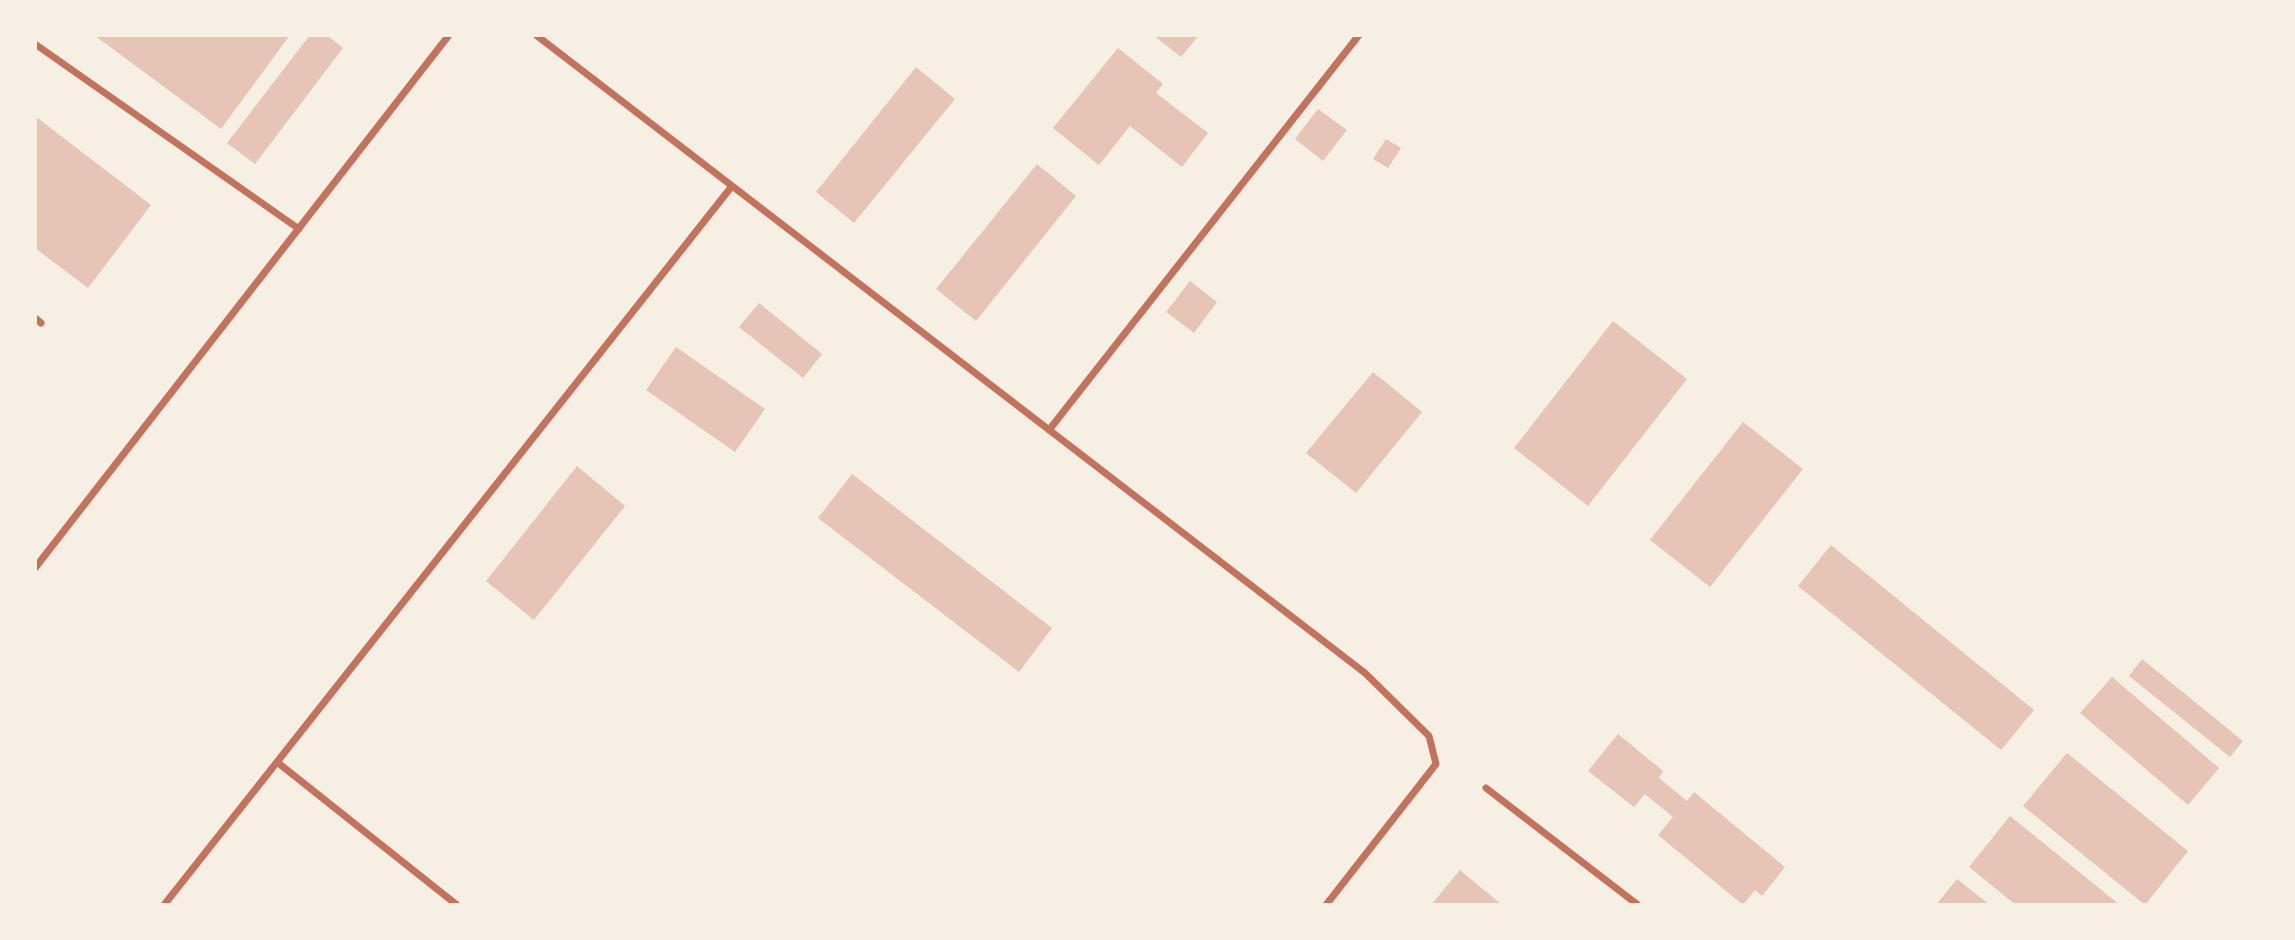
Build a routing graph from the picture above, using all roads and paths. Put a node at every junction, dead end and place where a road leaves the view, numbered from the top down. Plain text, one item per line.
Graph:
1 (449, 35) edge
2 (536, 35) edge
3 (1359, 35) edge
4 (35, 44) edge
5 (732, 186) junction
6 (299, 229) junction
7 (1049, 430) junction
8 (35, 568) edge
9 (277, 762) junction
10 (1486, 788) dead end
11 (164, 905) edge
12 (457, 905) edge
13 (1326, 905) edge
14 (1639, 905) edge

1 - 6 street
2 - 5 street
3 - 7 street
4 - 6 street
5 - 7 street
5 - 9 street
6 - 8 street
7 - 13 street
9 - 11 street
9 - 12 street
10 - 14 street

